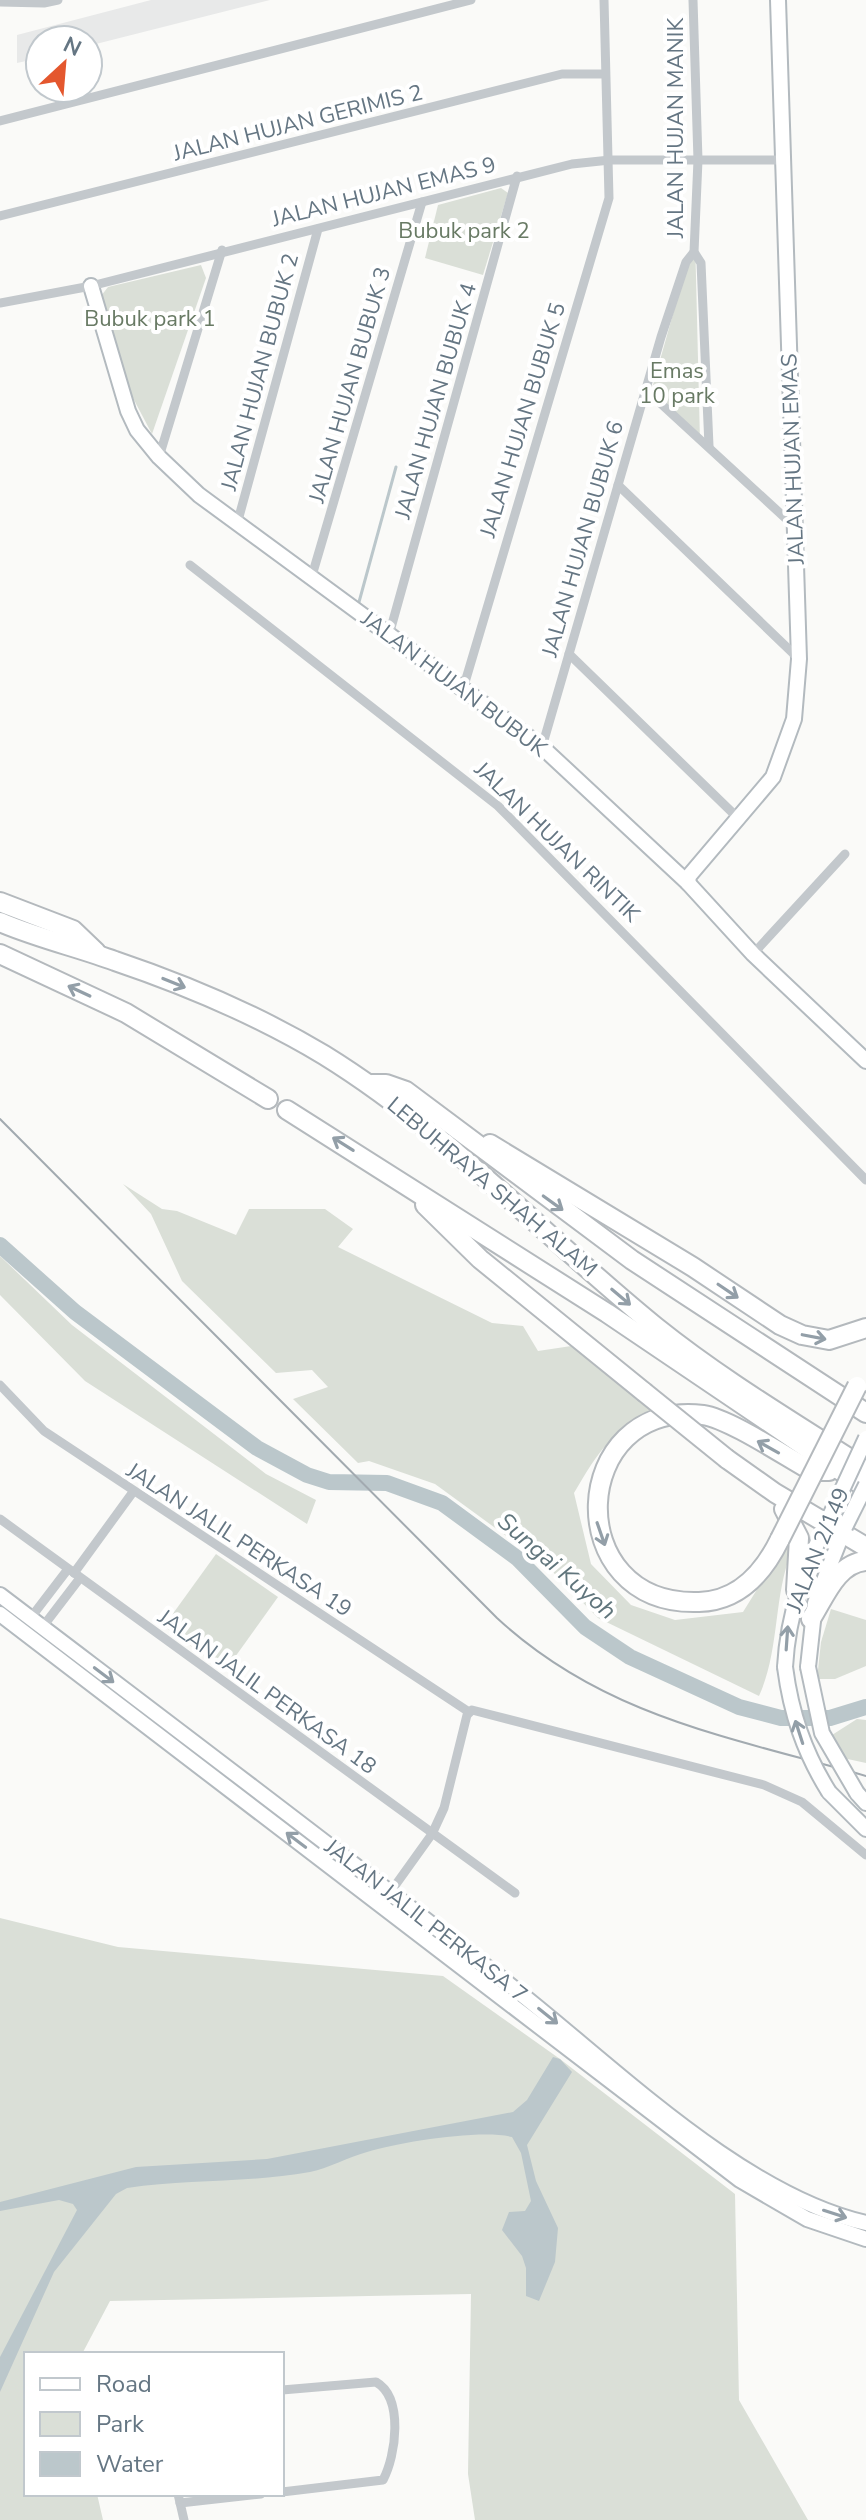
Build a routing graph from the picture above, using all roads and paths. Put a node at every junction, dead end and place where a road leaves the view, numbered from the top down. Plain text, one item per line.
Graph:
1 (58, 0) edge
2 (471, 0) edge
3 (604, 0) edge
4 (693, 0) edge
5 (778, 0) edge
6 (0, 2) edge
7 (605, 74) junction
8 (0, 121) edge
9 (610, 160) junction
10 (698, 160) junction
11 (783, 160) junction
12 (517, 176) junction
13 (422, 202) junction
14 (0, 216) edge
15 (318, 229) junction
16 (222, 250) junction
17 (694, 252) junction
18 (91, 286) junction
19 (0, 303) edge
20 (646, 390) junction
21 (709, 446) junction
22 (159, 457) junction
23 (618, 485) junction
24 (237, 524) junction
25 (795, 527) junction
26 (190, 565) dead end
27 (311, 579) junction
28 (389, 635) junction
29 (569, 654) junction
30 (799, 659) junction
31 (463, 689) junction
32 (542, 747) junction
33 (740, 820) junction
34 (845, 854) dead end
35 (688, 883) junction
36 (0, 902) edge
37 (0, 922) edge
38 (0, 954) edge
39 (753, 954) junction
40 (101, 956) junction
41 (866, 1061) edge
42 (369, 1084) junction
43 (268, 1099) dead end
44 (287, 1110) dead end
45 (468, 1140) junction
46 (398, 1179) junction
47 (866, 1180) edge
48 (866, 1328) edge
49 (866, 1374) edge
50 (0, 1385) edge
51 (835, 1393) junction
52 (866, 1395) edge
53 (866, 1413) edge
54 (866, 1438) edge
55 (866, 1469) edge
56 (840, 1471) junction
57 (866, 1486) edge
58 (133, 1492) junction
59 (775, 1493) junction
60 (0, 1519) edge
61 (835, 1526) junction
62 (866, 1547) edge
63 (866, 1561) edge
64 (74, 1573) junction
65 (796, 1590) junction
66 (0, 1595) edge
67 (0, 1614) edge
68 (811, 1619) junction
69 (32, 1629) junction
70 (468, 1713) junction
71 (861, 1798) edge
72 (866, 1829) edge
73 (432, 1834) junction
74 (866, 1855) edge
75 (515, 1893) dead end
76 (385, 1898) junction
77 (866, 2223) edge
78 (866, 2239) edge
79 (284, 2390) edge
80 (284, 2492) edge
81 (220, 2496) edge
82 (179, 2498) edge
83 (184, 2520) edge

1 - 6 street
2 - 8 street
3 - 7 street, JALAN HUJAN BUBUK 5
4 - 10 street, JALAN HUJAN MANIK
5 - 11 street, JALAN HUJAN EMAS
7 - 9 street, JALAN HUJAN BUBUK 5
7 - 14 street, JALAN HUJAN GERIMIS 2
9 - 10 street, JALAN HUJAN EMAS 9
9 - 12 street, JALAN HUJAN EMAS 9
9 - 31 street, JALAN HUJAN BUBUK 5
10 - 11 street, JALAN HUJAN EMAS 9
10 - 17 street, JALAN HUJAN MANIK
11 - 25 street, JALAN HUJAN EMAS
12 - 13 street, JALAN HUJAN EMAS 9
12 - 28 street, JALAN HUJAN BUBUK 4
13 - 15 street, JALAN HUJAN EMAS 9
13 - 27 street, JALAN HUJAN BUBUK 3
15 - 16 street, JALAN HUJAN EMAS 9
15 - 24 street, JALAN HUJAN BUBUK 2
16 - 18 street, JALAN HUJAN EMAS 9
16 - 22 street
17 - 20 street, JALAN HUJAN BUBUK 6
17 - 21 street, JALAN HUJAN MANIK
18 - 19 street, JALAN HUJAN EMAS 9
18 - 22 street, JALAN HUJAN BUBUK
20 - 21 street
20 - 23 street, JALAN HUJAN BUBUK 6
21 - 25 street
22 - 24 street, JALAN HUJAN BUBUK
23 - 29 street, JALAN HUJAN BUBUK 6
23 - 30 street
24 - 27 street, JALAN HUJAN BUBUK
25 - 30 street, JALAN HUJAN EMAS
26 - 47 street, JALAN HUJAN RINTIK
27 - 28 street, JALAN HUJAN BUBUK
28 - 31 street, JALAN HUJAN BUBUK
29 - 32 street, JALAN HUJAN BUBUK 6
29 - 33 street
30 - 33 street, JALAN HUJAN EMAS
31 - 32 street, JALAN HUJAN BUBUK
32 - 35 street, JALAN HUJAN BUBUK
33 - 35 street, JALAN HUJAN EMAS
34 - 39 street
35 - 39 street, JALAN HUJAN BUBUK
36 - 40 highway
37 - 40 highway, LEBUHRAYA SHAH ALAM
43 -> 38 highway
39 - 41 street, JALAN HUJAN BUBUK
40 -> 42 highway, LEBUHRAYA SHAH ALAM
42 - 45 highway
42 -> 55 highway, LEBUHRAYA SHAH ALAM
46 -> 44 highway, LEBUHRAYA SHAH ALAM
45 -> 48 highway
45 -> 51 highway
46 - 56 highway, LEBUHRAYA SHAH ALAM
46 - 59 highway, bridge
56 -> 49 highway, bridge
50 - 58 street, JALAN JALIL PERKASA 19
51 - 52 highway
51 - 53 highway
54 - 61 street, JALAN 2/149, bridge
56 - 57 highway, LEBUHRAYA SHAH ALAM
57 - 61 street, JALAN 2/149, bridge
58 - 64 street
58 - 70 street, JALAN JALIL PERKASA 19
59 - 61 highway
59 - 65 highway
60 - 64 street, JALAN JALIL PERKASA 18
61 - 62 highway
61 - 65 street, JALAN 2/149
61 - 68 street, JALAN 2/149
63 - 68 highway
64 - 69 street
64 - 73 street, JALAN JALIL PERKASA 18
72 -> 65 street, JALAN 2/149, bridge
66 - 69 street, JALAN JALIL PERKASA 7
67 - 69 street, JALAN JALIL PERKASA 7
68 - 71 street, JALAN 2/149, bridge
69 - 76 street, JALAN JALIL PERKASA 7
70 - 73 street
70 - 74 street, JALAN JALIL PERKASA 19
73 - 75 street, JALAN JALIL PERKASA 18
73 - 76 street
76 -> 77 street, JALAN JALIL PERKASA 7
76 - 78 street, JALAN JALIL PERKASA 7
79 - 80 street
81 - 82 street
82 - 83 street

